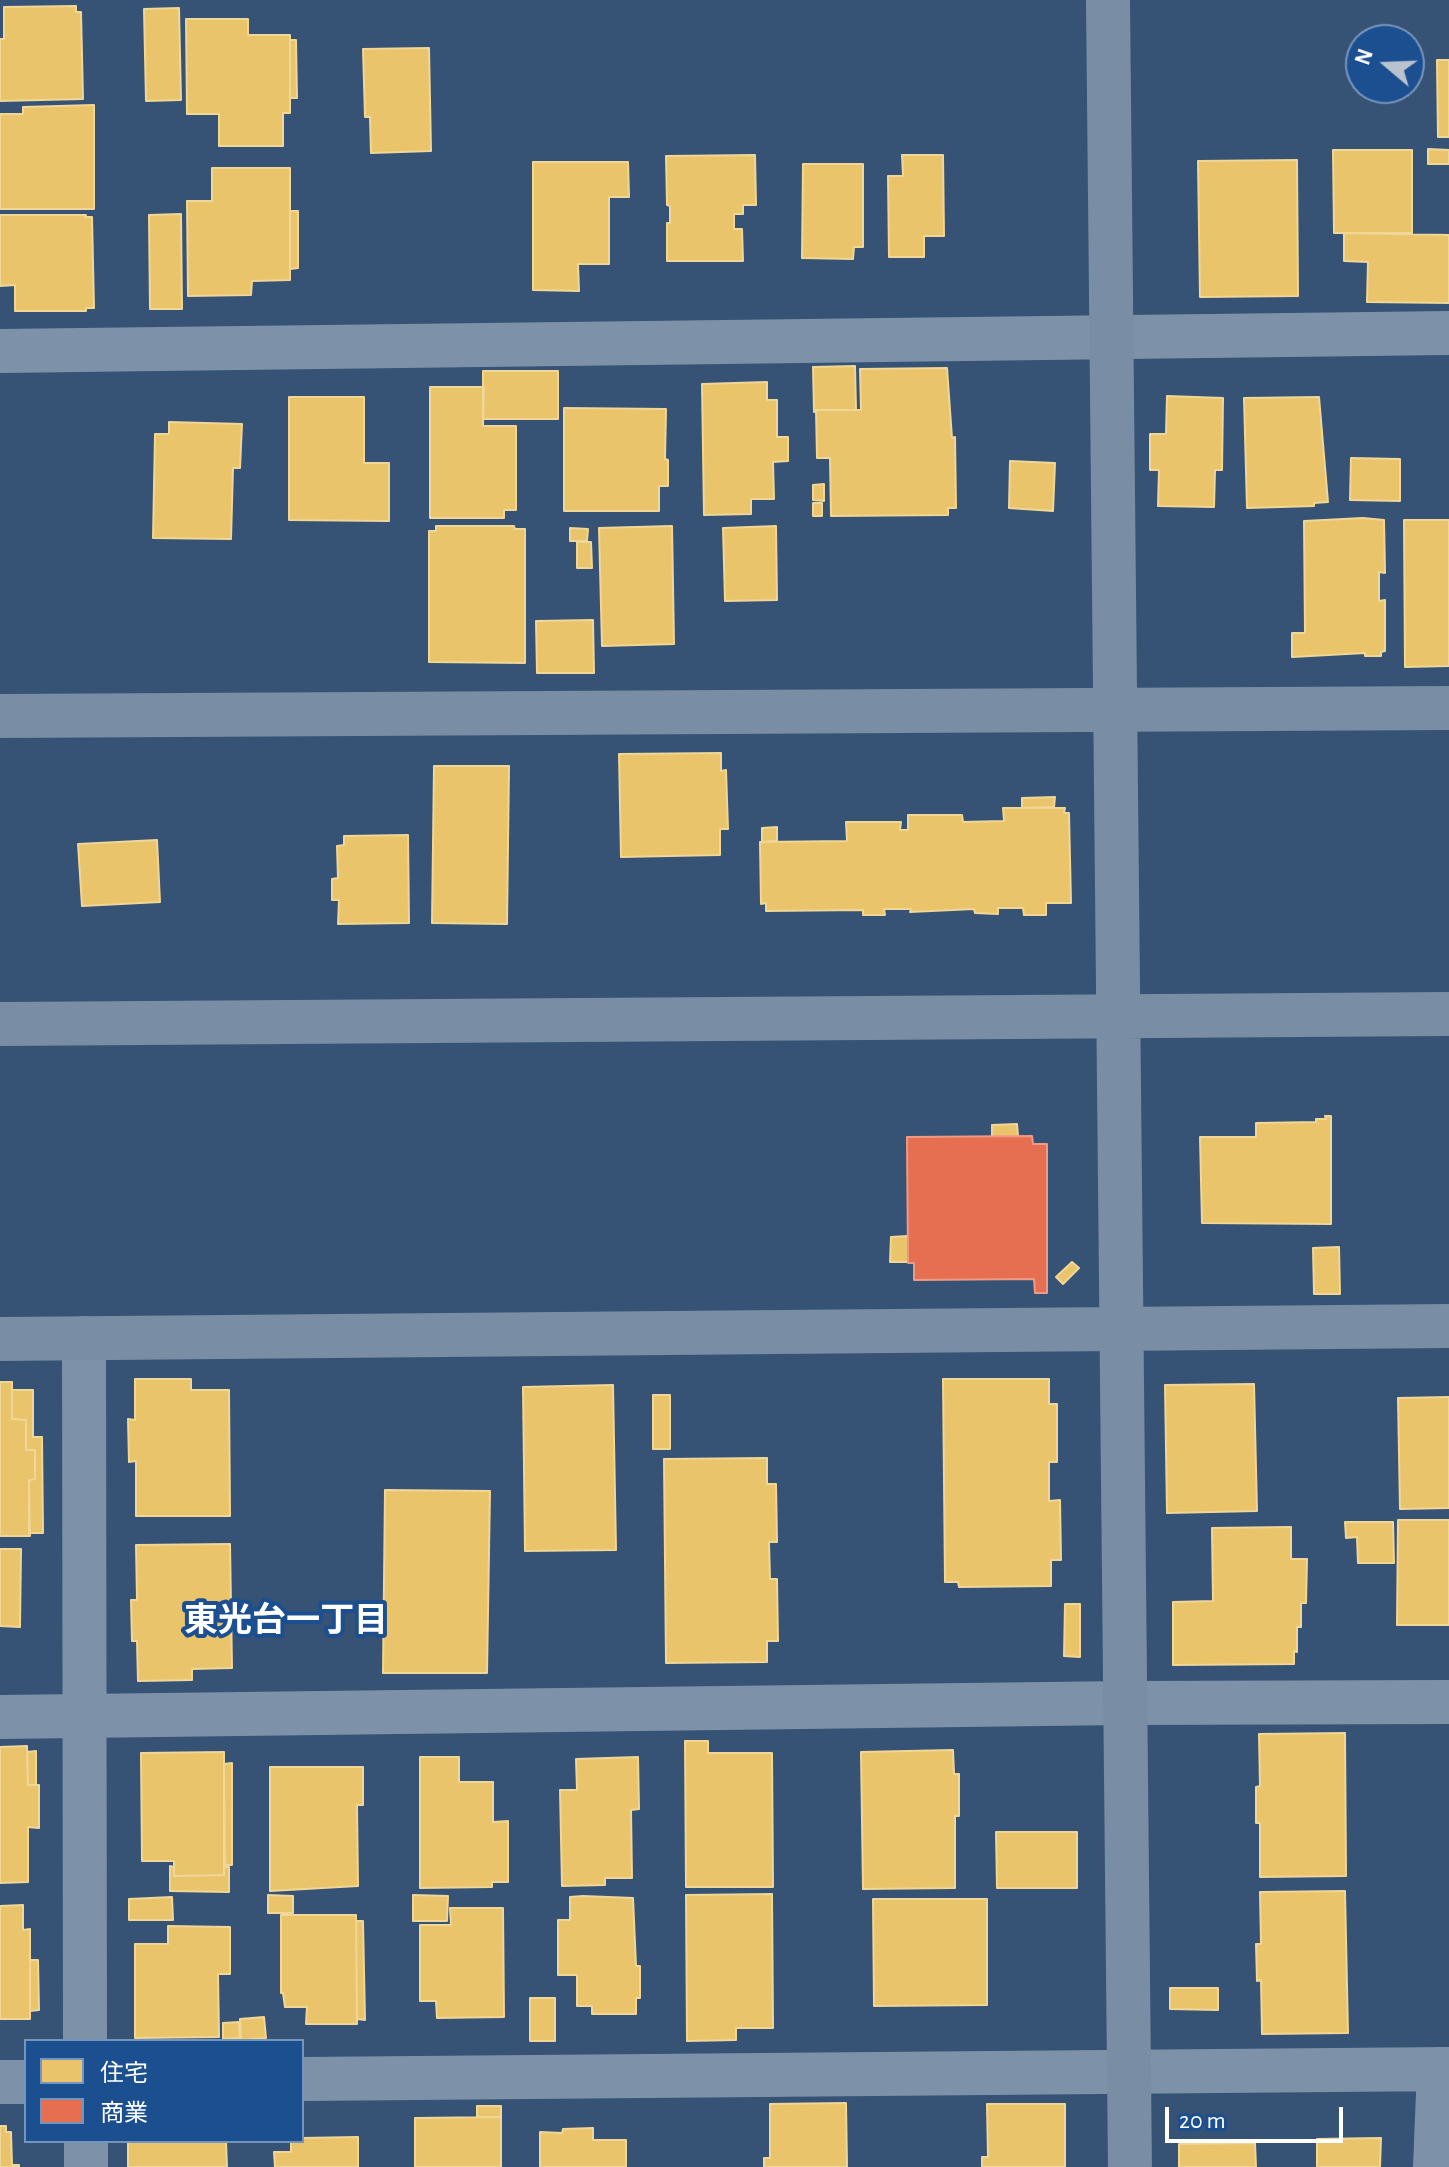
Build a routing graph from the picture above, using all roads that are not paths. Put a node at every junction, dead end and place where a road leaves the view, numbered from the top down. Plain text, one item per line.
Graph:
1 (1108, 0) edge
2 (1449, 333) edge
3 (1111, 336) junction
4 (0, 351) edge
5 (1449, 708) edge
6 (1114, 712) junction
7 (0, 716) edge
8 (1449, 1014) edge
9 (1117, 1017) junction
10 (0, 1024) edge
11 (1449, 1326) edge
12 (1121, 1329) junction
13 (84, 1338) junction
14 (0, 1339) edge
15 (1449, 1702) edge
16 (1125, 1703) junction
17 (0, 1717) edge
18 (84, 1717) junction
19 (85, 2039) edge
20 (1444, 2069) edge
21 (1129, 2071) junction
22 (304, 2079) edge
23 (0, 2082) edge
24 (24, 2082) edge
25 (86, 2143) edge
26 (86, 2167) edge
27 (1130, 2167) edge
28 (1435, 2167) edge

1 - 3 street
2 - 3 street
3 - 4 street
3 - 6 street
5 - 6 street
6 - 7 street
6 - 9 street
8 - 9 street
9 - 10 street
9 - 12 street
11 - 12 street
12 - 13 street
12 - 16 street
13 - 14 street
13 - 18 street
15 - 16 street
16 - 18 street
16 - 21 street
17 - 18 street
18 - 19 street
20 - 21 street
20 - 28 street
21 - 22 street
21 - 27 street
23 - 24 street
25 - 26 street

